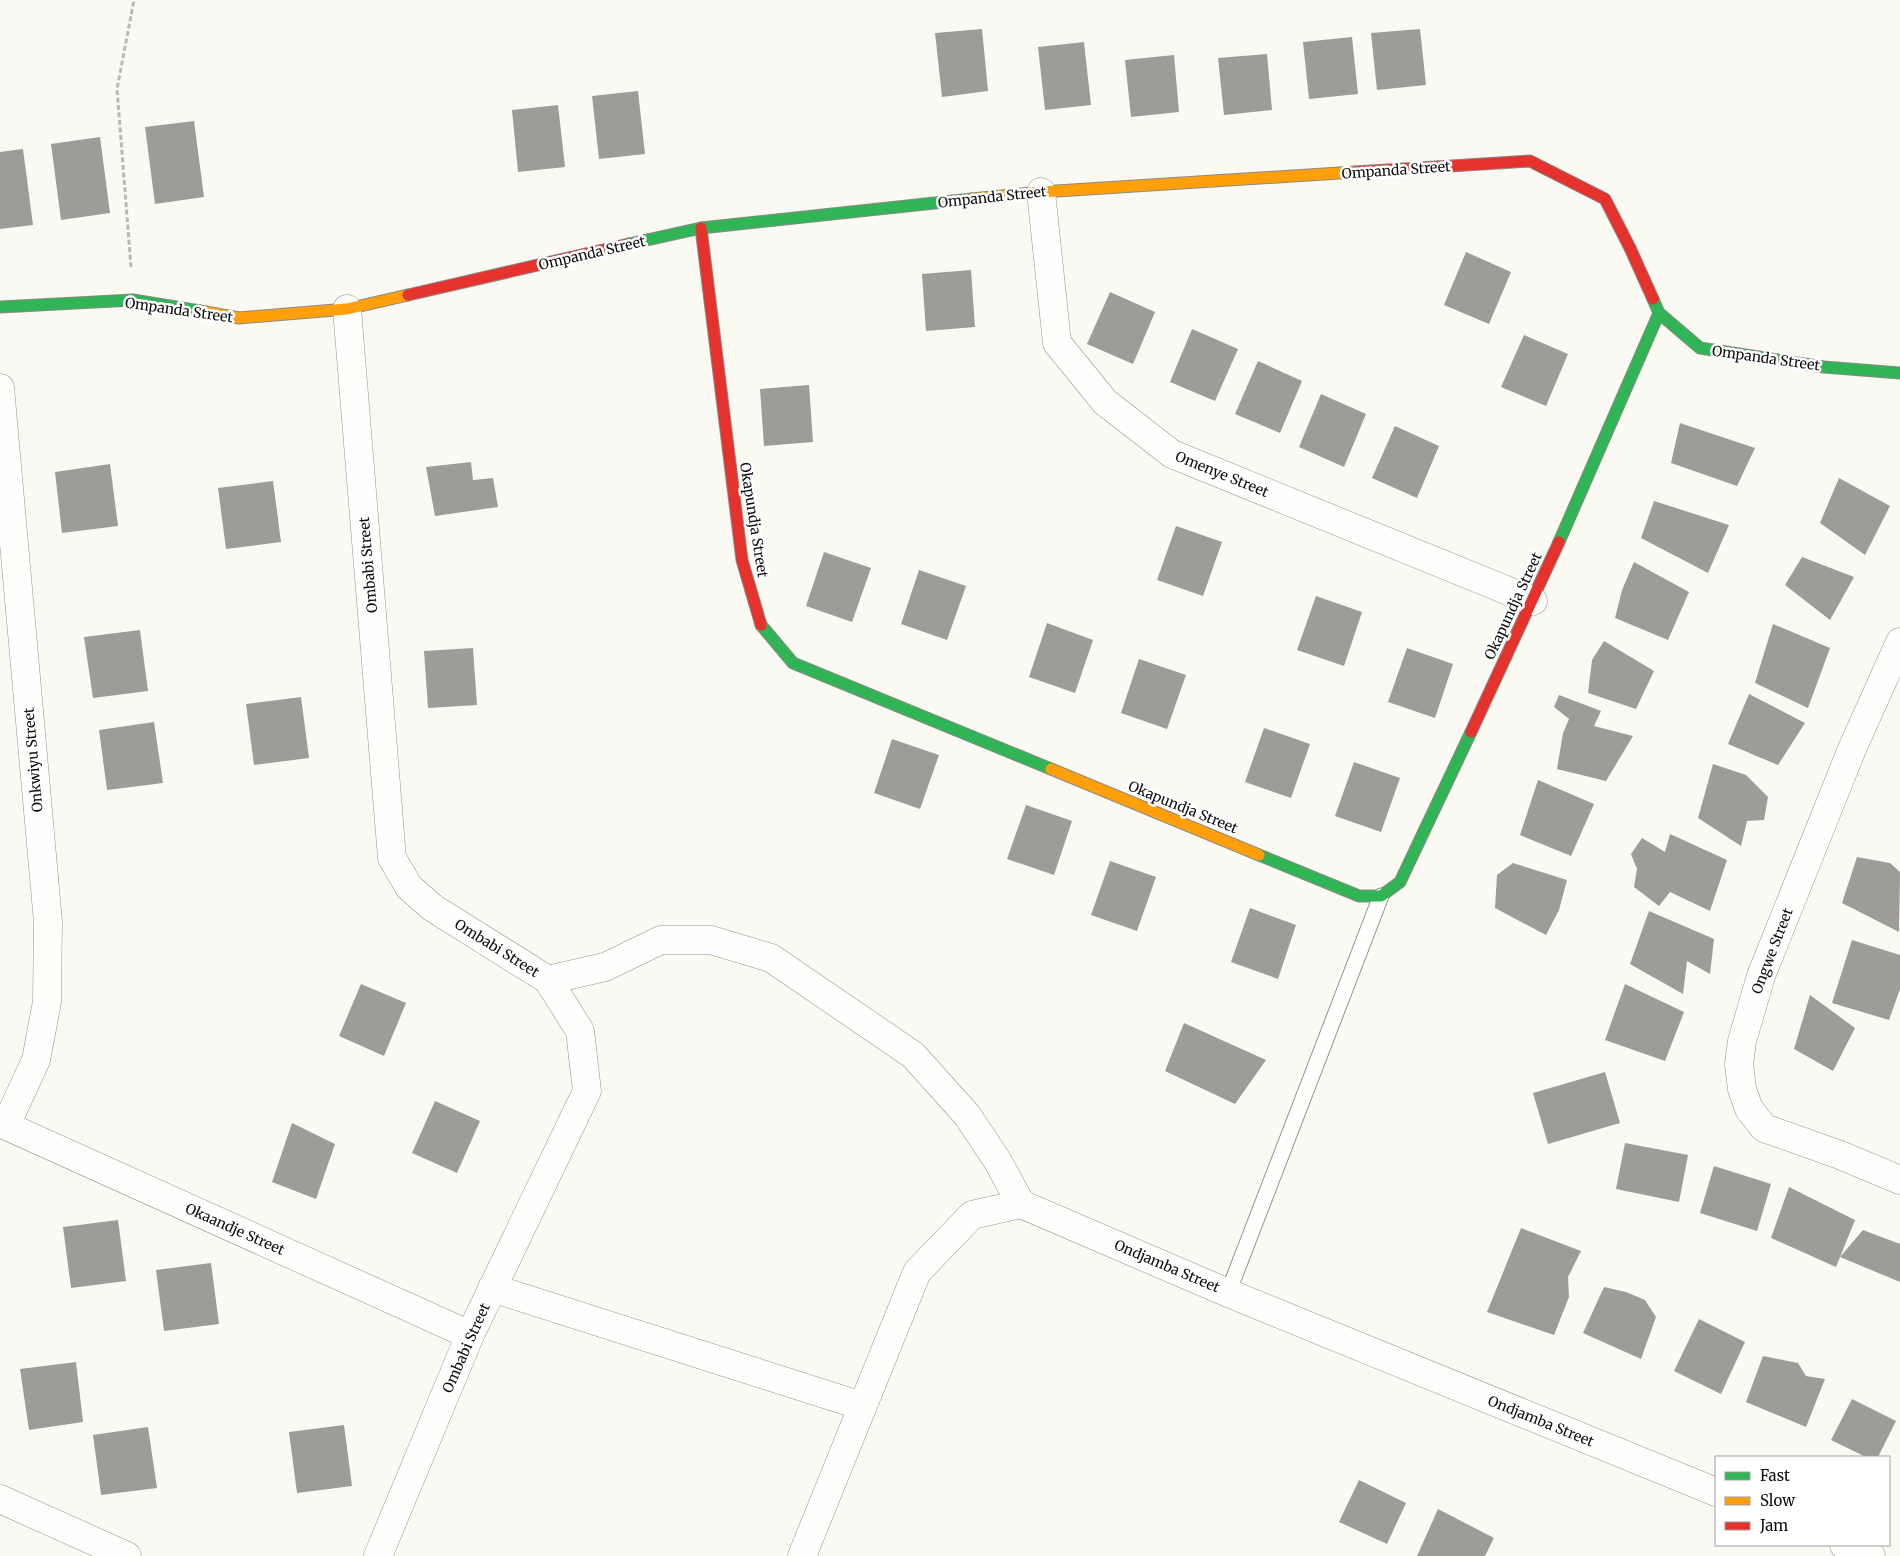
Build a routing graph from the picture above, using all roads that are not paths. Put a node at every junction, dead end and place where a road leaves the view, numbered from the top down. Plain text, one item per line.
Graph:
1 (1041, 192) junction
2 (701, 228) junction
3 (0, 307) edge
4 (347, 309) junction
5 (1659, 313) junction
6 (1900, 373) edge
7 (0, 388) edge
8 (1533, 600) junction
9 (1900, 642) edge
10 (1381, 896) junction
11 (548, 980) junction
12 (3, 1124) edge
13 (1900, 1180) edge
14 (1021, 1204) junction
15 (492, 1288) junction
16 (1228, 1293) junction
17 (470, 1335) junction
18 (862, 1406) junction
19 (1715, 1492) edge
20 (0, 1499) edge
21 (1846, 1546) edge
22 (808, 1554) edge
23 (127, 1556) edge
24 (378, 1556) edge
25 (1871, 1556) edge

1 - 2 street, Ompanda Street
1 - 5 street, Ompanda Street
1 - 8 street, Omenye Street
2 - 4 street, Ompanda Street
2 - 10 street, Okapundja Street
3 - 4 street, Ompanda Street
4 - 11 street, Ombabi Street
5 - 6 street, Ompanda Street
5 - 8 street, Okapundja Street
7 - 12 street, Onkwiyu Street
8 - 10 street, Okapundja Street
9 - 13 street, Ongwe Street
10 - 16 lane
11 - 14 street
11 - 15 street, Ombabi Street
12 - 17 street, Okaandje Street
14 - 16 street, Ondjamba Street
14 - 18 street
15 - 17 street, Ombabi Street
15 - 18 street
16 - 19 street, Ondjamba Street
17 - 24 street, Ombabi Street
18 - 22 street
20 - 23 street
21 - 25 street

